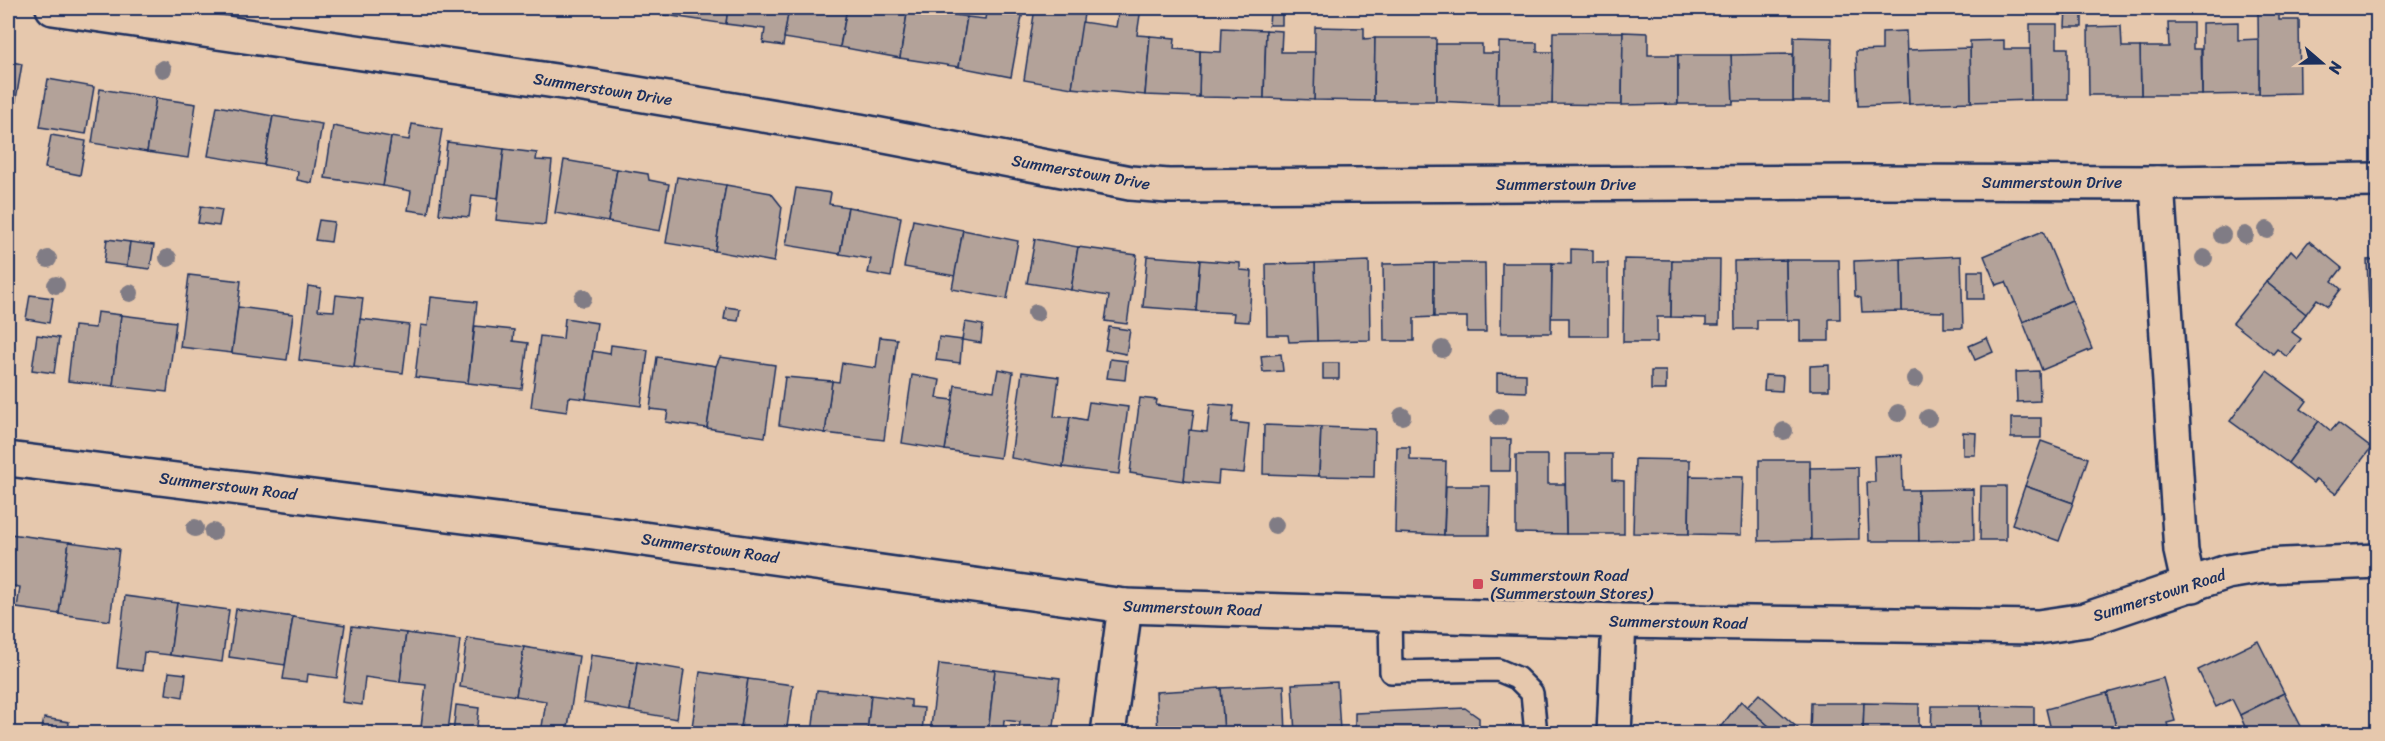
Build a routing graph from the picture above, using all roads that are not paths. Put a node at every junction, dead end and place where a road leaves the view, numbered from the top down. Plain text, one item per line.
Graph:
1 (54, 8) edge
2 (2378, 180) edge
3 (2157, 183) junction
4 (8, 459) edge
5 (2378, 561) edge
6 (2193, 585) junction
7 (1125, 606) junction
8 (1390, 614) junction
9 (1619, 621) junction
10 (1108, 734) edge
11 (1536, 734) edge
12 (1614, 734) edge

1 - 3 street, Summerstown Drive
2 - 3 street, Summerstown Drive
3 - 6 street
4 - 7 street, Summerstown Road
5 - 6 street, Summerstown Road
6 - 9 street, Summerstown Road
7 - 8 street, Summerstown Road
7 - 10 street
8 - 9 street, Summerstown Road
8 - 11 lane
9 - 12 street

